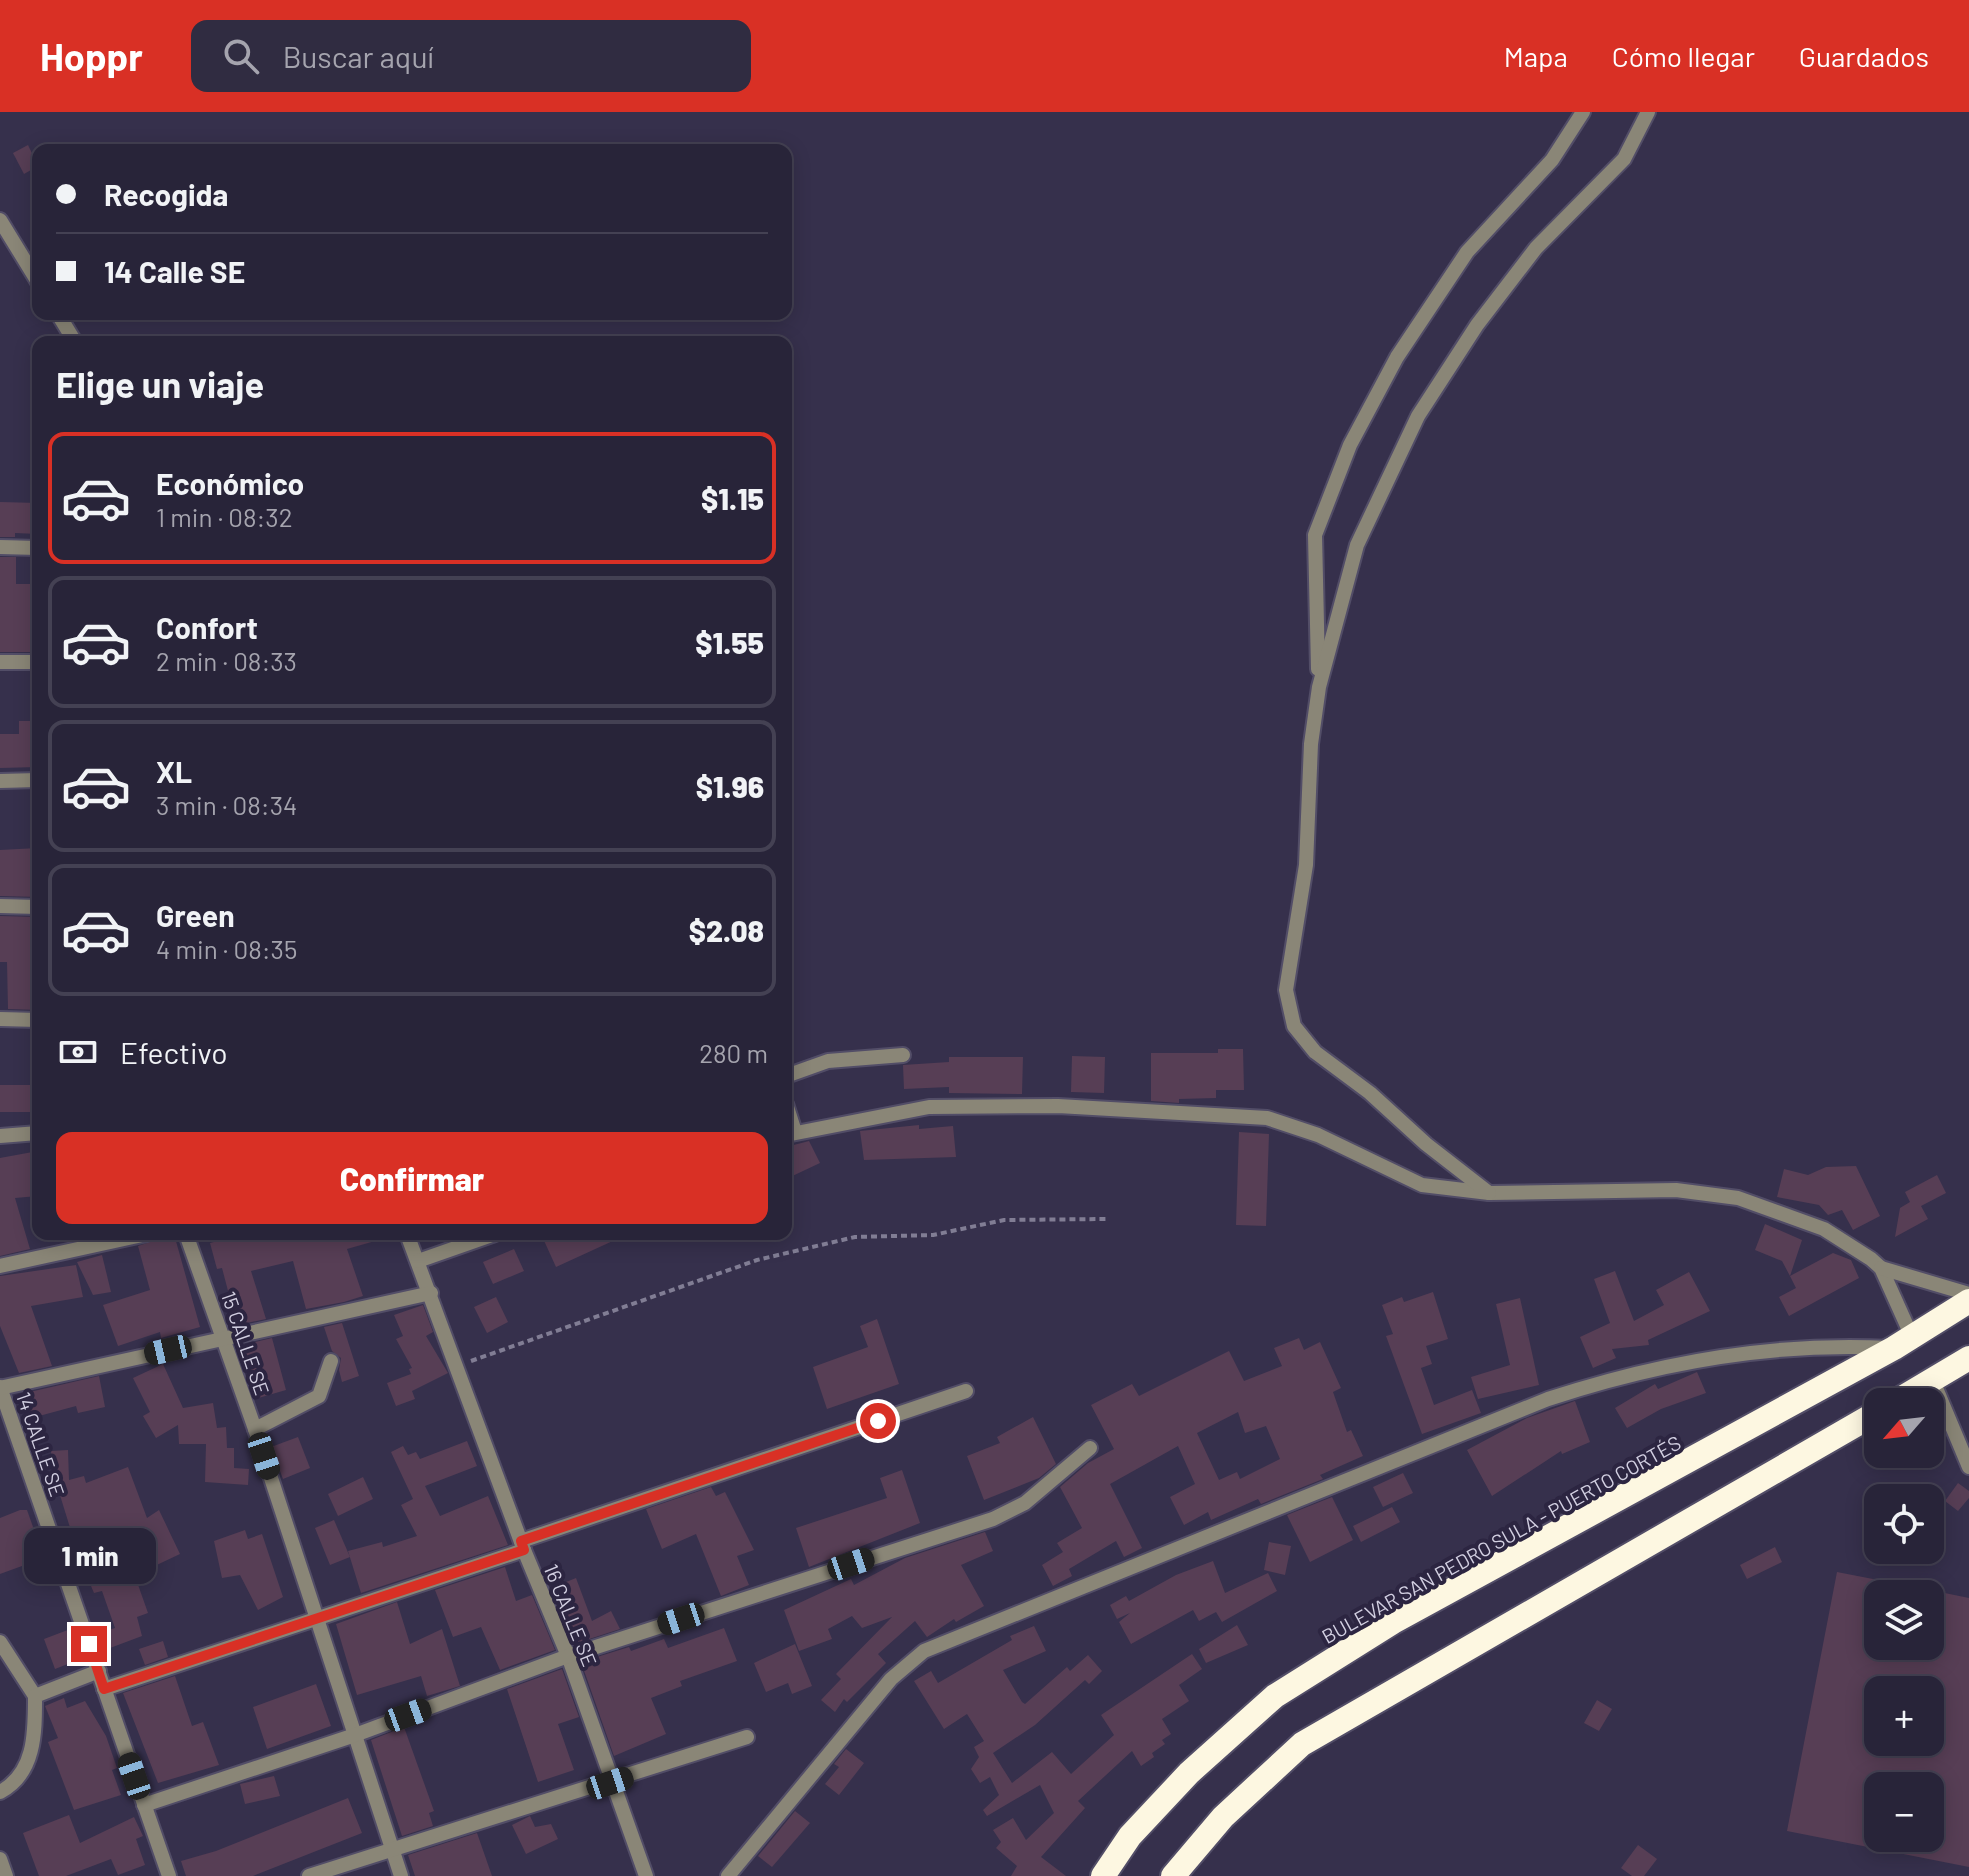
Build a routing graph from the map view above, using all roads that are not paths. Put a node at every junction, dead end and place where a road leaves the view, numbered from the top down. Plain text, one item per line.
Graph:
1 (1583, 112) edge
2 (1648, 112) edge
3 (0, 220) edge
4 (32, 272) edge
5 (0, 547) edge
6 (32, 548) edge
7 (0, 662) edge
8 (32, 662) edge
9 (1319, 687) junction
10 (32, 780) edge
11 (0, 781) edge
12 (0, 906) edge
13 (32, 907) edge
14 (0, 1019) edge
15 (32, 1020) edge
16 (903, 1055) dead end
17 (792, 1074) edge
18 (32, 1133) edge
19 (792, 1134) edge
20 (0, 1136) edge
21 (1489, 1193) junction
22 (119, 1240) edge
23 (188, 1240) edge
24 (409, 1240) edge
25 (478, 1240) edge
26 (418, 1261) junction
27 (0, 1266) edge
28 (1881, 1268) junction
29 (431, 1293) junction
30 (1969, 1294) edge
31 (1969, 1301) edge
32 (224, 1338) junction
33 (1903, 1342) junction
34 (1969, 1358) edge
35 (331, 1361) dead end
36 (1933, 1381) junction
37 (0, 1388) edge
38 (1920, 1388) edge
39 (966, 1391) dead end
40 (1864, 1420) edge
41 (255, 1429) junction
42 (1090, 1448) dead end
43 (1969, 1467) edge
44 (523, 1546) junction
45 (317, 1619) junction
46 (0, 1642) edge
47 (568, 1656) junction
48 (99, 1671) junction
49 (104, 1689) junction
50 (35, 1696) junction
51 (355, 1735) junction
52 (747, 1737) dead end
53 (610, 1783) junction
54 (0, 1792) edge
55 (144, 1805) junction
56 (392, 1849) junction
57 (0, 1859) edge
58 (6, 1876) edge
59 (169, 1876) edge
60 (309, 1876) edge
61 (401, 1876) edge
62 (646, 1876) edge
63 (728, 1876) edge
64 (1103, 1876) edge
65 (1173, 1876) edge

1 - 9 street
2 - 9 street
3 - 4 street
5 - 6 street
7 - 8 street
9 - 21 street
10 - 11 street
12 - 13 street
14 - 15 street
16 - 17 street
18 - 20 street
19 - 21 street
21 - 28 street
22 - 27 street
23 - 32 street, 15 CALLE SE
24 - 26 street, 16 CALLE SE
25 - 26 street
26 - 29 street, 16 CALLE SE
28 - 30 street
28 - 33 street
29 - 32 street
29 - 44 street, 16 CALLE SE
31 - 33 highway, BULEVAR SAN PEDRO SULA - PUERTO CORTÉS
32 - 37 street
32 - 41 street, 15 CALLE SE
33 - 63 street
33 - 64 highway, BULEVAR SAN PEDRO SULA - PUERTO CORTÉS
34 - 36 highway
35 - 41 street
36 - 38 highway
36 - 43 street
37 - 48 street, 14 CALLE SE
39 - 44 street
40 - 65 highway
41 - 45 street, 15 CALLE SE
42 - 47 street
44 - 45 street
44 - 47 street, 16 CALLE SE
45 - 49 street
45 - 51 street, 15 CALLE SE
46 - 50 street
47 - 51 street
47 - 53 street, 16 CALLE SE
48 - 49 street, 14 CALLE SE
48 - 50 street
49 - 55 street, 14 CALLE SE
50 - 54 street
51 - 55 street
51 - 56 street, 15 CALLE SE
52 - 53 street
53 - 56 street
53 - 62 street, 16 CALLE SE
55 - 59 street, 14 CALLE SE
56 - 60 street
56 - 61 street, 15 CALLE SE
57 - 58 street

